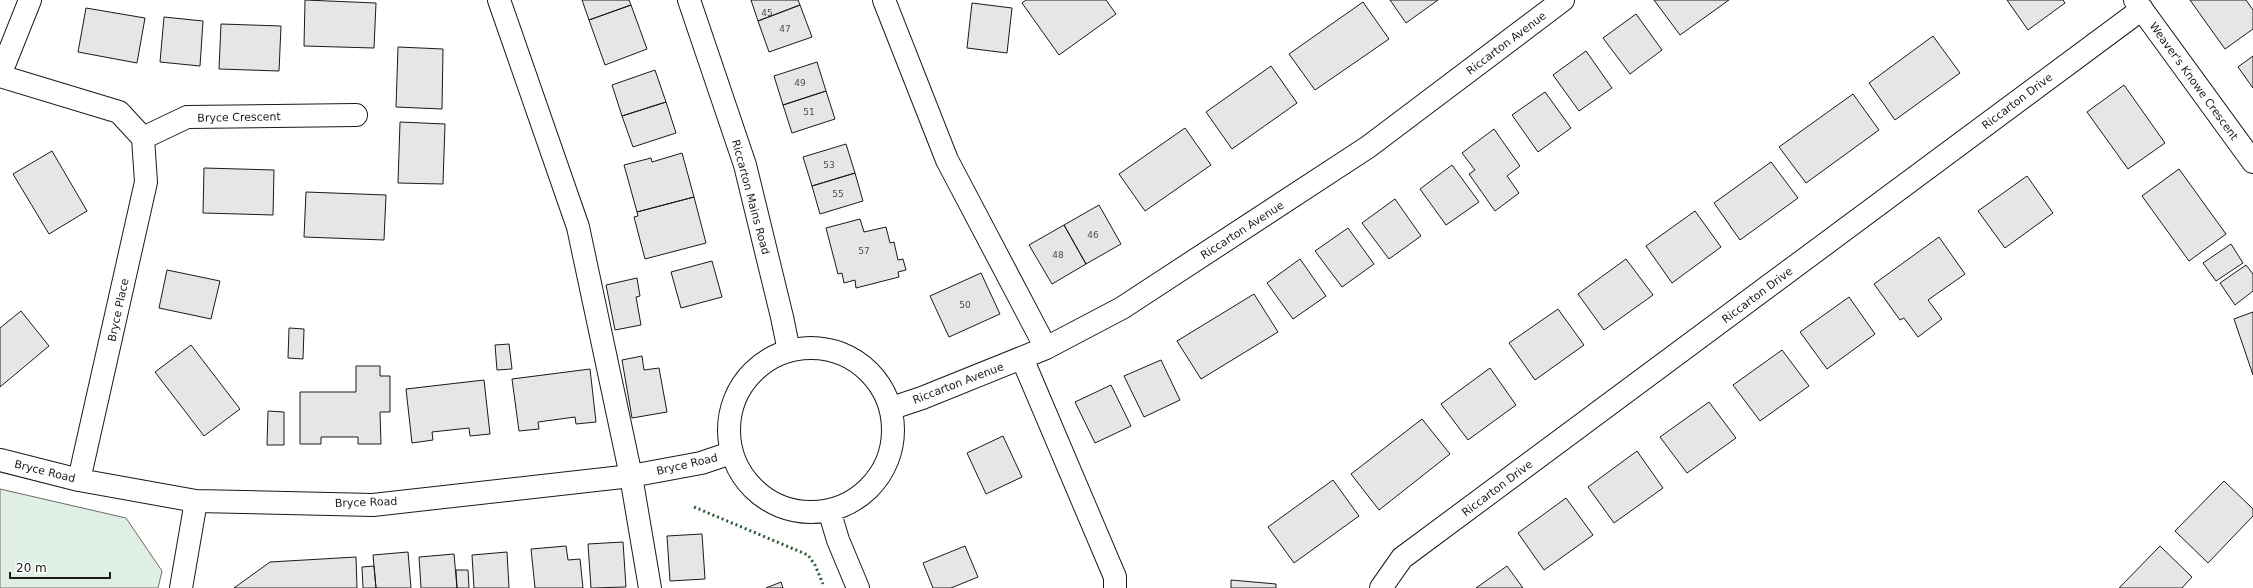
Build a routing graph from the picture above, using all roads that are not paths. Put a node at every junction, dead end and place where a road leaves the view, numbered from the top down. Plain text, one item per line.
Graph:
1 (30, 0) edge
2 (499, 0) edge
3 (689, 0) edge
4 (884, 0) edge
5 (1563, 0) edge
6 (2138, 4) edge
7 (0, 75) edge
8 (356, 116) dead end
9 (143, 138) junction
10 (2253, 162) edge
11 (1046, 348) junction
12 (788, 351) junction
13 (1022, 358) junction
14 (892, 408) junction
15 (731, 453) junction
16 (0, 460) edge
17 (631, 476) junction
18 (80, 480) junction
19 (196, 501) junction
20 (830, 510) junction
21 (182, 588) edge
22 (650, 588) edge
23 (858, 588) edge
24 (1116, 588) edge
25 (1381, 588) edge

1 - 7 street
2 - 17 street
3 - 12 street, Riccarton Mains Road
4 - 11 street
5 - 11 street, Riccarton Avenue
6 - 10 street, Weaver's Knowe Crescent
6 - 25 street, Riccarton Drive
7 - 9 street
8 - 9 street, Bryce Crescent
9 - 18 street, Bryce Place
11 - 13 street, Riccarton Avenue
12 - 14 street
12 - 15 street
13 - 14 street, Riccarton Avenue
13 - 24 street
14 - 20 street
15 - 17 street, Bryce Road
15 - 20 street
16 - 18 street, Bryce Road
17 - 19 street, Bryce Road
17 - 22 street
18 - 19 street, Bryce Road
19 - 21 street
20 - 23 street

